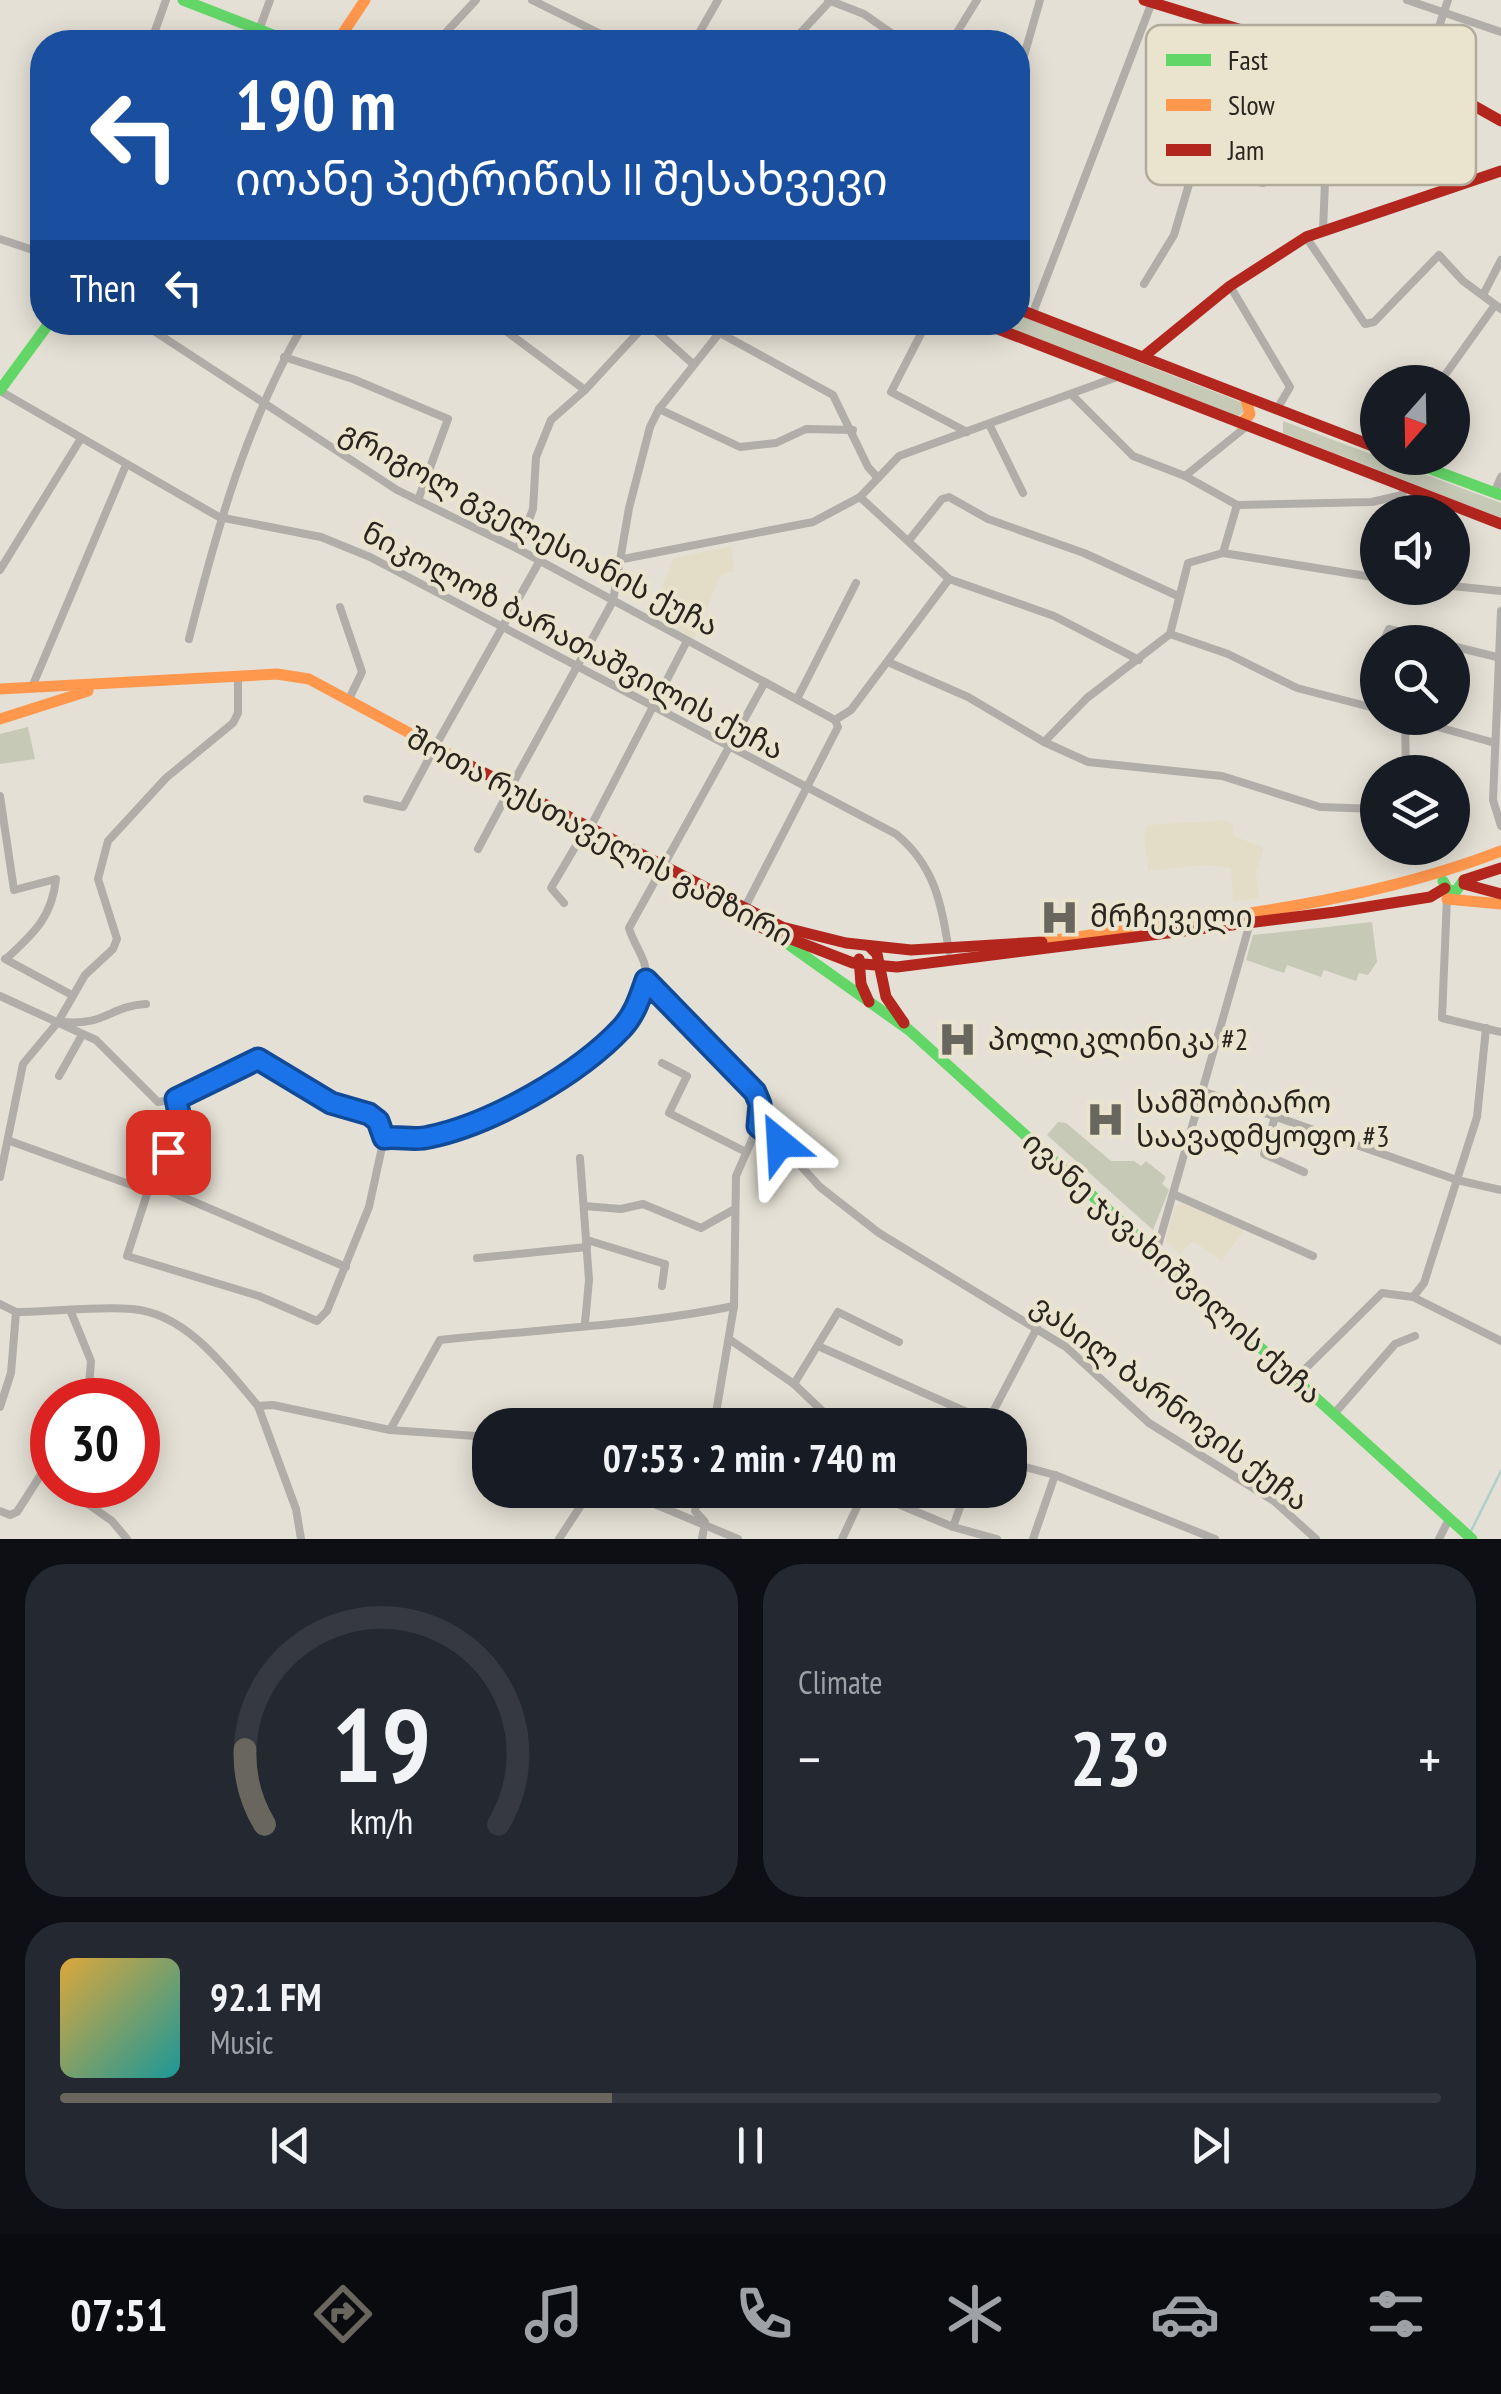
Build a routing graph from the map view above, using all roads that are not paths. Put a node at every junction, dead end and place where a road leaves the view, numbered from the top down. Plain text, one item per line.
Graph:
1 (166, 0) edge
2 (183, 0) edge
3 (270, 0) edge
4 (365, 0) edge
5 (476, 0) edge
6 (532, 0) edge
7 (718, 0) edge
8 (829, 0) edge
9 (977, 0) edge
10 (1040, 0) edge
11 (1407, 0) edge
12 (1448, 0) edge
13 (1148, 1) edge
14 (1173, 3) edge
15 (1443, 14) junction
16 (1228, 25) edge
17 (1439, 25) edge
18 (155, 30) edge
19 (259, 30) joint
20 (344, 30) edge
21 (448, 30) edge
22 (593, 30) edge
23 (701, 30) edge
24 (803, 30) edge
25 (887, 30) edge
26 (958, 30) edge
27 (1501, 32) edge
28 (1030, 35) edge
29 (1476, 108) edge
30 (1501, 121) edge
31 (1501, 171) edge
32 (1476, 179) edge
33 (1189, 185) edge
34 (1325, 185) edge
35 (1459, 185) edge
36 (1324, 230) junction
37 (1306, 236) junction
38 (0, 240) edge
39 (30, 249) edge
40 (1501, 260) edge
41 (1144, 284) dead end
42 (1230, 286) junction
43 (1482, 294) junction
44 (1498, 307) edge
45 (1032, 314) joint
46 (41, 335) edge
47 (159, 335) edge
48 (297, 335) edge
49 (511, 335) edge
50 (635, 335) edge
51 (660, 335) edge
52 (718, 335) edge
53 (724, 335) edge
54 (920, 335) edge
55 (1013, 335) edge
56 (284, 357) junction
57 (1142, 358) junction
58 (693, 364) junction
59 (1453, 365) edge
60 (1119, 376) junction
61 (585, 390) junction
62 (0, 391) edge
63 (1072, 396) junction
64 (1246, 397) junction
65 (260, 403) junction
66 (659, 410) junction
67 (1282, 411) junction
68 (989, 424) junction
69 (1244, 425) junction
70 (852, 430) junction
71 (967, 432) junction
72 (1276, 437) junction
73 (80, 440) junction
74 (1360, 441) edge
75 (126, 466) junction
76 (1448, 475) edge
77 (1185, 476) junction
78 (1501, 477) edge
79 (878, 478) junction
80 (1405, 487) junction
81 (1023, 494) dead end
82 (1498, 494) edge
83 (860, 497) junction
84 (418, 500) junction
85 (1236, 505) junction
86 (219, 517) junction
87 (1501, 524) edge
88 (910, 539) junction
89 (518, 549) junction
90 (1223, 552) junction
91 (623, 559) junction
92 (539, 562) junction
93 (0, 570) edge
94 (1360, 575) edge
95 (949, 579) junction
96 (856, 583) dead end
97 (1470, 588) edge
98 (1501, 591) edge
99 (1178, 596) junction
100 (613, 602) junction
101 (340, 606) dead end
102 (1501, 610) edge
103 (500, 626) junction
104 (1170, 634) junction
105 (189, 639) dead end
106 (687, 641) junction
107 (1470, 650) edge
108 (1497, 657) junction
109 (1139, 660) junction
110 (888, 662) junction
111 (577, 666) junction
112 (238, 680) junction
113 (765, 682) junction
114 (31, 688) junction
115 (0, 689) edge
116 (350, 697) junction
117 (797, 699) junction
118 (1360, 704) edge
119 (652, 707) junction
120 (0, 719) edge
121 (835, 720) junction
122 (1467, 735) edge
123 (1044, 742) junction
124 (1495, 743) junction
125 (435, 747) junction
126 (728, 748) junction
127 (510, 788) junction
128 (806, 789) junction
129 (0, 796) edge
130 (367, 799) dead end
131 (1360, 808) edge
132 (1501, 826) edge
133 (587, 830) junction
134 (478, 849) dead end
135 (1501, 851) edge
136 (1501, 868) edge
137 (661, 870) junction
138 (1452, 885) junction
139 (1501, 894) edge
140 (564, 903) dead end
141 (1501, 904) edge
142 (743, 910) junction
143 (1250, 923) junction
144 (774, 934) junction
145 (869, 946) junction
146 (949, 950) junction
147 (859, 964) junction
148 (878, 967) junction
149 (646, 980) junction
150 (70, 994) junction
151 (0, 996) edge
152 (869, 1002) junction
153 (146, 1004) dead end
154 (58, 1022) junction
155 (1486, 1028) junction
156 (909, 1030) junction
157 (1501, 1032) edge
158 (82, 1035) junction
159 (662, 1063) dead end
160 (59, 1076) dead end
161 (1202, 1091) junction
162 (176, 1099) junction
163 (1276, 1116) junction
164 (758, 1126) junction
165 (384, 1138) junction
166 (10, 1141) junction
167 (746, 1152) junction
168 (580, 1158) dead end
169 (1304, 1172) dead end
170 (0, 1177) edge
171 (1457, 1180) junction
172 (153, 1188) junction
173 (1501, 1190) edge
174 (1173, 1194) junction
175 (584, 1206) junction
176 (734, 1210) junction
177 (587, 1244) junction
178 (1156, 1253) junction
179 (1312, 1256) dead end
180 (478, 1258) dead end
181 (346, 1267) junction
182 (662, 1286) dead end
183 (1413, 1297) junction
184 (0, 1304) edge
185 (734, 1306) junction
186 (16, 1312) junction
187 (71, 1312) junction
188 (585, 1323) junction
189 (1037, 1328) junction
190 (1414, 1336) dead end
191 (729, 1340) junction
192 (1501, 1341) edge
193 (899, 1342) dead end
194 (818, 1346) junction
195 (0, 1370) edge
196 (11, 1373) junction
197 (90, 1378) edge
198 (1294, 1379) junction
199 (794, 1384) junction
200 (258, 1406) junction
201 (0, 1407) edge
202 (717, 1408) edge
203 (819, 1408) edge
204 (954, 1408) edge
205 (995, 1408) edge
206 (1334, 1414) junction
207 (390, 1430) junction
208 (472, 1436) edge
209 (1027, 1467) edge
210 (1054, 1474) junction
211 (30, 1492) edge
212 (93, 1508) edge
213 (579, 1508) edge
214 (668, 1508) edge
215 (696, 1508) edge
216 (857, 1508) edge
217 (908, 1508) edge
218 (960, 1508) edge
219 (0, 1511) edge
220 (695, 1511) junction
221 (684, 1514) junction
222 (1450, 1519) junction
223 (704, 1522) junction
224 (953, 1527) junction
225 (1467, 1535) edge
226 (128, 1539) edge
227 (301, 1539) edge
228 (559, 1539) edge
229 (702, 1539) edge
230 (738, 1539) edge
231 (842, 1539) edge
232 (997, 1539) edge
233 (1033, 1539) edge
234 (1215, 1539) edge
235 (1316, 1539) edge
236 (1439, 1539) edge

1 - 18 street
2 - 19 main road
3 - 19 street
4 - 20 main road
5 - 21 street
6 - 22 street
7 - 23 street
8 - 24 street
8 - 25 street
9 - 26 street
10 - 28 street
11 - 15 street
12 - 15 street
13 - 14 main road
13 - 45 street
14 - 16 main road
15 - 17 street
15 - 27 street
29 - 30 main road
31 - 32 main road
33 - 41 street
34 - 36 street
35 - 36 main road
36 - 37 main road
37 - 42 main road
37 - 43 street
38 - 39 street
40 - 43 street
42 - 57 main road
42 - 67 street
43 - 44 street
44 - 59 street
45 - 57 main road
46 - 62 main road
47 - 65 street, გრიგოლ გველესიანის ქუჩა
48 - 56 street
49 - 61 street
50 - 61 street
51 - 58 street
52 - 58 street
53 - 70 street
54 - 71 street
55 - 60 main road
56 - 65 street
56 - 84 street
57 - 64 main road
58 - 66 street
60 - 63 street
60 - 69 main road
61 - 89 street
62 - 73 street, ნიკოლოზ ბარათაშვილის ქუჩა
63 - 68 street
63 - 77 street
64 - 67 main road
64 - 69 main road
65 - 84 street, გრიგოლ გველესიანის ქუჩა
65 - 86 street
66 - 70 street
66 - 91 street
67 - 72 main road
67 - 74 main road
68 - 71 street
68 - 81 street
69 - 72 main road
69 - 77 street
70 - 79 street
71 - 79 street
72 - 80 main road
73 - 75 street, ნიკოლოზ ბარათაშვილის ქუჩა
73 - 93 street
75 - 86 street, ნიკოლოზ ბარათაშვილის ქუჩა
75 - 114 street
76 - 82 main road
77 - 85 street
78 - 82 street
79 - 83 street
80 - 85 street
80 - 87 main road
83 - 88 street
83 - 91 street
84 - 89 street, გრიგოლ გველესიანის ქუჩა
85 - 90 street
86 - 103 street, ნიკოლოზ ბარათაშვილის ქუჩა
86 - 105 street
88 - 95 street
88 - 99 street
89 - 92 street, გრიგოლ გველესიანის ქუჩა
90 - 94 street
90 - 99 street
91 - 100 street
92 - 100 street, გრიგოლ გველესიანის ქუჩა
92 - 103 street
95 - 109 street
95 - 110 street
96 - 117 street
97 - 98 street
99 - 104 street
100 - 106 street, გრიგოლ გველესიანის ქუჩა
100 - 111 street
101 - 116 street
102 - 108 street
103 - 111 street, ნიკოლოზ ბარათაშვილის ქუჩა
103 - 125 street
104 - 109 street
104 - 118 street
106 - 113 street, გრიგოლ გველესიანის ქუჩა
106 - 119 street
107 - 108 street
108 - 124 street
109 - 123 street
110 - 121 street
110 - 123 street
111 - 119 street, ნიკოლოზ ბარათაშვილის ქუჩა
111 - 127 street
112 - 120 main road, შოთა რუსთაველის გამზირი
112 - 125 main road, შოთა რუსთაველის გამზირი
112 - 150 street
113 - 117 street, გრიგოლ გველესიანის ქუჩა
113 - 126 street
114 - 115 main road, შოთა რუსთაველის გამზირი
114 - 116 main road, შოთა რუსთაველის გამზირი
116 - 125 main road, შოთა რუსთაველის გამზირი
117 - 121 street, გრიგოლ გველესიანის ქუჩა
119 - 126 street, ნიკოლოზ ბარათაშვილის ქუჩა
119 - 133 street
121 - 128 street
122 - 124 street
123 - 131 street
124 - 132 street
125 - 127 main road, შოთა რუსთაველის გამზირი
125 - 130 street
126 - 128 street, ნიკოლოზ ბარათაშვილის ქუჩა
126 - 137 street
127 - 133 main road, შოთა რუსთაველის გამზირი
127 - 134 street
128 - 142 street
128 - 146 street, ნიკოლოზ ბარათაშვილის ქუჩა
129 - 150 street
133 - 137 main road, შოთა რუსთაველის გამზირი
133 - 140 street
135 - 138 main road
136 - 138 main road
137 - 142 main road, შოთა რუსთაველის გამზირი
137 - 144 main road, შოთა რუსთაველის გამზირი
137 - 149 street
138 - 139 main road
138 - 141 main road
138 - 143 main road, შოთა რუსთაველის გამზირი
138 - 146 main road, შოთა რუსთაველის გამზირი
138 - 155 street
142 - 145 main road, შოთა რუსთაველის გამზირი
143 - 148 main road, შოთა რუსთაველის გამზირი
143 - 161 street
144 - 147 main road, შოთა რუსთაველის გამზირი
144 - 152 main road, ივანე ჯავახიშვილის ქუჩა
145 - 146 main road, შოთა რუსთაველის გამზირი
145 - 147 main road
145 - 148 main road
147 - 148 main road, შოთა რუსთაველის გამზირი
147 - 152 main road
148 - 156 main road
149 - 164 street
149 - 165 street
150 - 154 street
151 - 154 street
152 - 156 main road, ივანე ჯავახიშვილის ქუჩა
153 - 154 street
154 - 158 street
154 - 166 street
155 - 157 street
155 - 171 street
156 - 178 main road, ივანე ჯავახიშვილის ქუჩა
158 - 160 street
158 - 162 street
159 - 167 street
161 - 163 street
161 - 174 street
162 - 165 street
162 - 172 street
163 - 169 street
163 - 171 street
164 - 167 street
164 - 189 street, ვასილ ბარნოვის ქუჩა
165 - 181 street
166 - 170 street
166 - 172 street
167 - 176 street
168 - 175 street
171 - 173 street
171 - 183 street
172 - 181 street
172 - 181 street
174 - 178 street
174 - 179 street
175 - 176 street
175 - 177 street
176 - 185 street
177 - 180 street
177 - 182 street
177 - 188 street
178 - 198 main road, ივანე ჯავახიშვილის ქუჩა
183 - 192 street
183 - 198 street
184 - 186 street
185 - 188 street
185 - 191 street
186 - 187 street
186 - 196 street
187 - 197 street
187 - 200 street
188 - 207 street
189 - 205 street
189 - 235 street, ვასილ ბარნოვის ქუჩა
190 - 206 street
191 - 199 street
191 - 202 street
193 - 194 street
194 - 199 street
194 - 204 street
195 - 196 street
196 - 201 street
198 - 206 main road, ივანე ჯავახიშვილის ქუჩა
199 - 203 street
200 - 207 street
200 - 227 street
206 - 222 main road, ივანე ჯავახიშვილის ქუჩა
207 - 208 street
209 - 210 street
210 - 233 street
210 - 234 street
211 - 219 street
212 - 226 street
213 - 228 street
214 - 221 street
215 - 220 street
216 - 231 street
217 - 224 street
218 - 224 street
220 - 221 street
220 - 223 street
221 - 223 street
222 - 225 main road, ივანე ჯავახიშვილის ქუჩა
222 - 236 street
223 - 229 street
223 - 230 street
224 - 232 street

